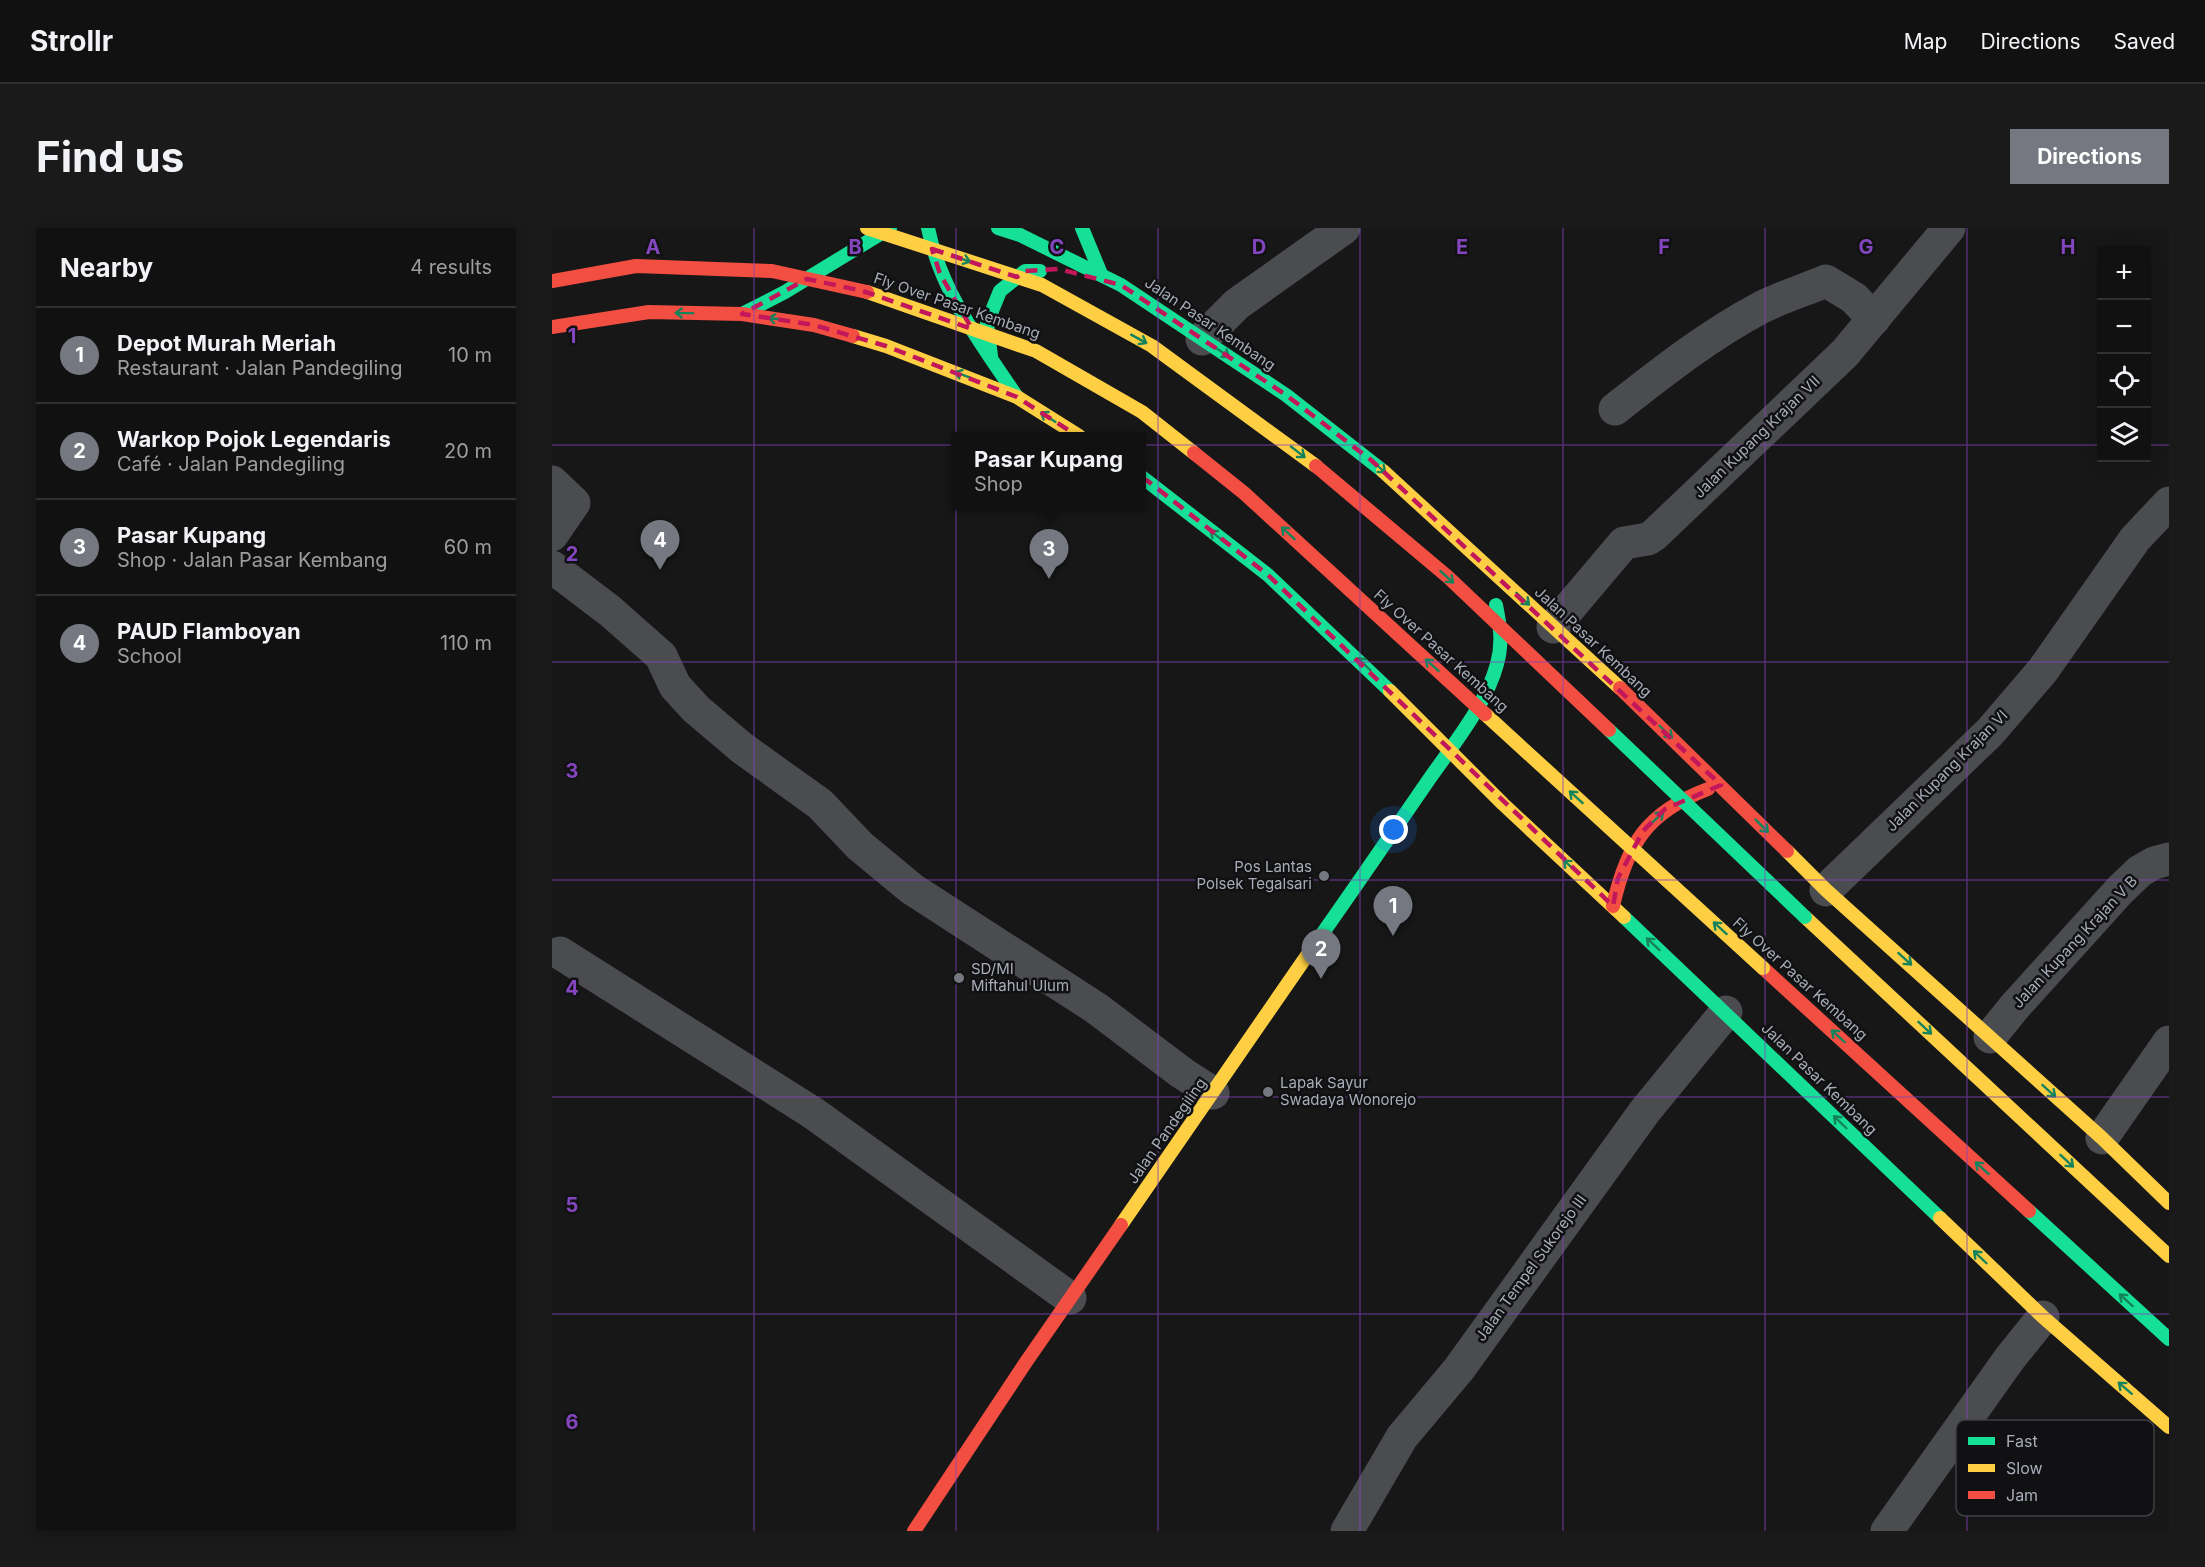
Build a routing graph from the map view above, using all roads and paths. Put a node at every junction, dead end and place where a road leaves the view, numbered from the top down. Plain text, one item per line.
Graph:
1 (867, 228) edge
2 (890, 228) edge
3 (928, 228) edge
4 (998, 228) edge
5 (1082, 228) edge
6 (1344, 228) edge
7 (1949, 228) edge
8 (1101, 274) junction
9 (552, 281) edge
10 (1121, 285) junction
11 (742, 314) junction
12 (1874, 319) junction
13 (552, 327) edge
14 (1202, 339) junction
15 (991, 356) junction
16 (1017, 397) junction
17 (1615, 409) dead end
18 (1073, 432) edge
19 (1146, 480) edge
20 (552, 482) edge
21 (2169, 503) edge
22 (552, 535) edge
23 (1468, 547) junction
24 (552, 567) edge
25 (1553, 627) junction
26 (1449, 751) junction
27 (1721, 785) junction
28 (2169, 859) edge
29 (1826, 890) junction
30 (1613, 906) junction
31 (560, 953) dead end
32 (1726, 1012) junction
33 (1990, 1037) junction
34 (2169, 1042) edge
35 (1213, 1093) junction
36 (2102, 1138) junction
37 (2169, 1203) edge
38 (2169, 1256) edge
39 (1070, 1298) junction
40 (2043, 1317) junction
41 (2169, 1339) edge
42 (1966, 1420) edge
43 (2169, 1427) edge
44 (1956, 1434) edge
45 (914, 1531) edge
46 (1347, 1531) edge
47 (1887, 1531) edge

1 -> 38 main road, bridge
2 - 11 main road
3 - 15 main road
4 - 8 main road, Jalan Pasar Kembang
5 - 8 main road
6 - 14 street
7 - 12 street, Jalan Kupang Krajan VII
8 - 10 main road, Jalan Pasar Kembang
41 -> 9 main road, Fly Over Pasar Kembang, bridge
10 - 14 main road, Jalan Pasar Kembang
10 - 15 main road
11 -> 13 main road
16 -> 11 main road
12 - 17 street
12 - 25 street, Jalan Kupang Krajan VII
14 -> 23 main road, Jalan Pasar Kembang
15 - 16 main road
18 -> 16 main road
26 -> 19 main road, Jalan Pasar Kembang
20 - 22 street
21 - 29 street, Jalan Kupang Krajan VI
23 -> 25 main road, Jalan Pasar Kembang
23 - 26 main road, Jalan Pasar Kembang
24 - 35 street
25 -> 27 main road, Jalan Pasar Kembang
30 -> 26 main road, Jalan Pasar Kembang
26 - 35 main road, Jalan Pandegiling
27 -> 29 main road, Jalan Pasar Kembang
30 -> 27 main road
28 - 33 street, Jalan Kupang Krajan V B
29 -> 33 main road, Jalan Pasar Kembang
32 -> 30 main road, Jalan Pasar Kembang
31 - 39 street
40 -> 32 main road, Jalan Pasar Kembang
32 - 46 street, Jalan Tempel Sukorejo III
33 -> 36 main road, Jalan Pasar Kembang
34 - 36 street
35 - 39 main road, Jalan Pandegiling
36 - 37 main road, Jalan Pasar Kembang
39 - 45 main road, Jalan Pandegiling
40 - 42 street
43 -> 40 main road, Jalan Pasar Kembang
44 - 47 street

